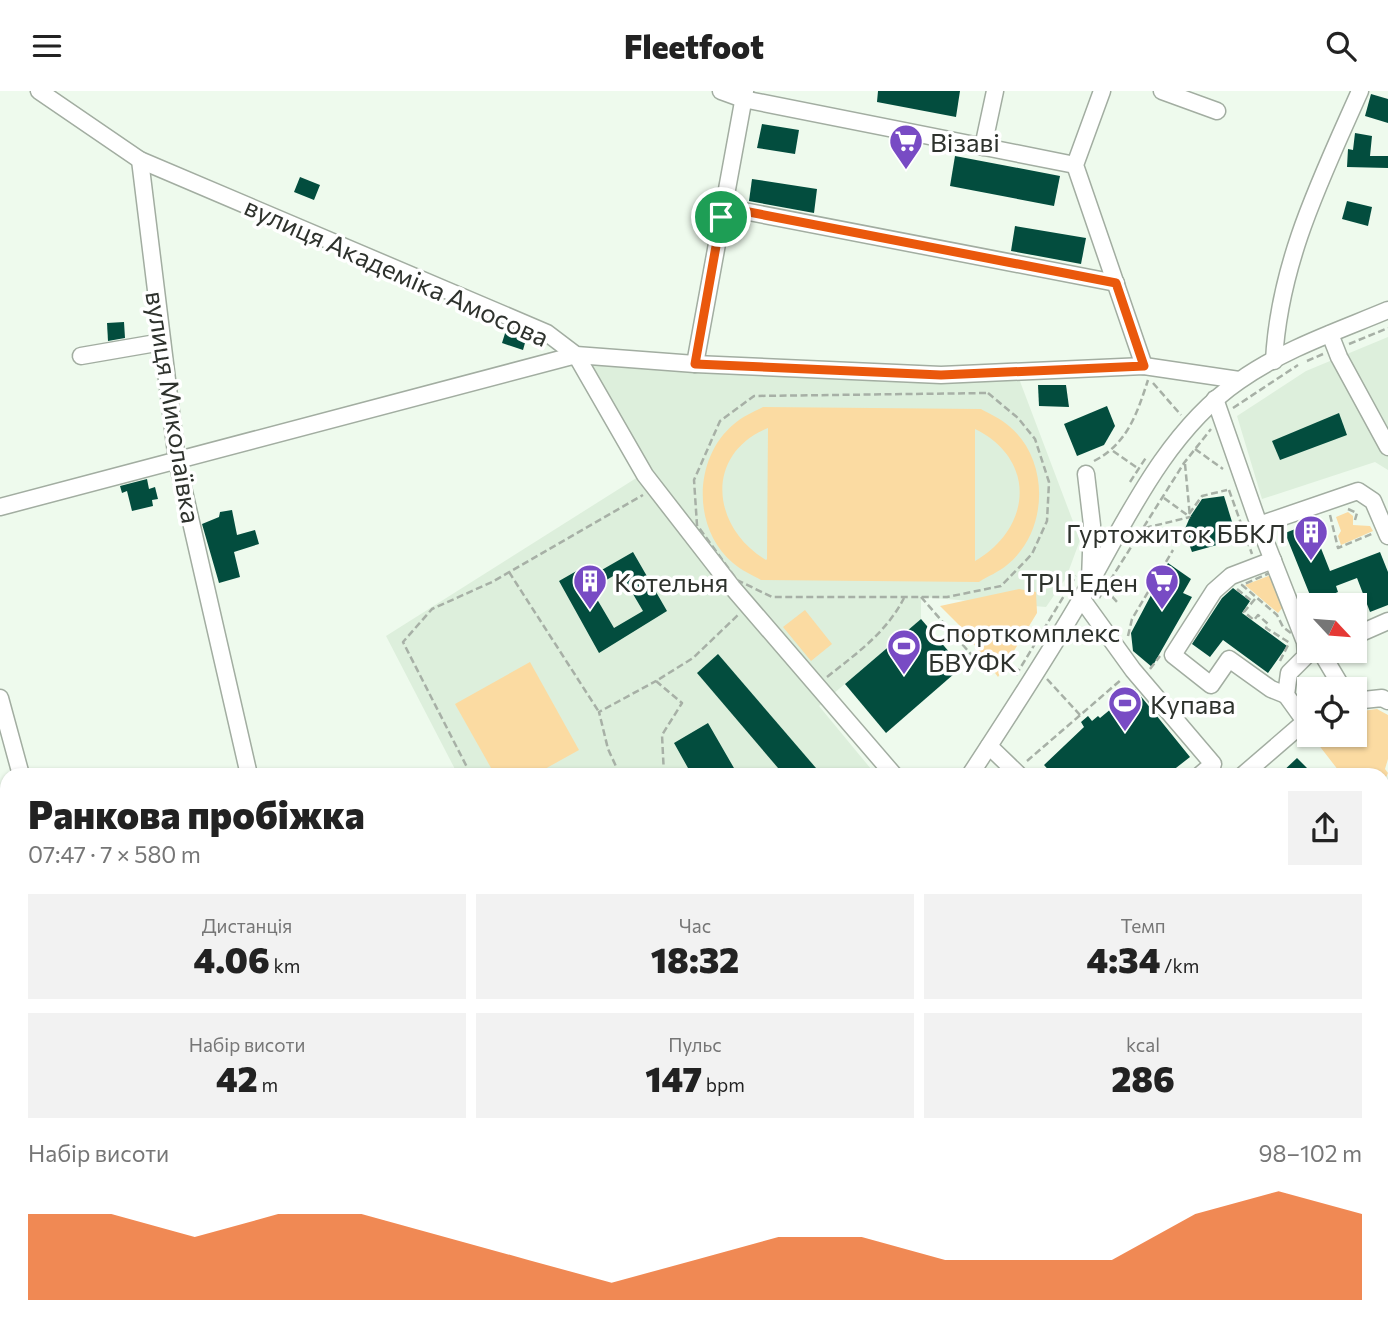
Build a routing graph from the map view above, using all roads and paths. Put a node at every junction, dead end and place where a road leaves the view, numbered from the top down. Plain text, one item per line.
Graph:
1 (39, 91) edge
2 (721, 91) edge
3 (995, 91) edge
4 (1102, 91) edge
5 (1162, 91) edge
6 (1360, 91) edge
7 (744, 95) edge
8 (1217, 111) dead end
9 (983, 146) junction
10 (141, 160) junction
11 (1075, 165) junction
12 (723, 207) junction
13 (1116, 283) junction
14 (1388, 310) edge
15 (1388, 328) edge
16 (1333, 341) junction
17 (162, 342) junction
18 (576, 355) junction
19 (81, 356) dead end
20 (1274, 361) junction
21 (695, 364) junction
22 (1150, 373) junction
23 (1239, 380) junction
24 (1215, 400) junction
25 (1188, 411) dead end
26 (1219, 417) junction
27 (1388, 447) edge
28 (1113, 451) junction
29 (177, 461) junction
30 (1184, 463) junction
31 (1138, 467) dead end
32 (1086, 474) joint
33 (1238, 485) dead end
34 (655, 488) junction
35 (1228, 490) junction
36 (1164, 498) junction
37 (1322, 503) junction
38 (0, 507) edge
39 (1189, 515) junction
40 (1259, 525) junction
41 (1144, 529) junction
42 (1387, 533) edge
43 (1173, 550) dead end
44 (1091, 551) junction
45 (1253, 557) dead end
46 (1273, 560) junction
47 (509, 572) junction
48 (1090, 582) junction
49 (1242, 585) dead end
50 (1105, 589) junction
51 (921, 597) junction
52 (904, 598) junction
53 (1119, 604) dead end
54 (747, 605) junction
55 (1086, 605) junction
56 (1388, 621) edge
57 (1367, 630) edge
58 (1297, 631) edge
59 (1128, 641) dead end
60 (1297, 641) edge
61 (1166, 646) dead end
62 (1299, 663) edge
63 (1139, 669) junction
64 (990, 676) dead end
65 (1014, 679) dead end
66 (656, 681) junction
67 (816, 685) junction
68 (1040, 689) dead end
69 (1286, 695) junction
70 (0, 698) edge
71 (1367, 700) edge
72 (1388, 701) edge
73 (1297, 708) edge
74 (599, 712) junction
75 (1080, 715) junction
76 (1297, 727) edge
77 (989, 746) junction
78 (20, 768) edge
79 (246, 768) edge
80 (467, 768) edge
81 (617, 768) edge
82 (664, 768) edge
83 (888, 768) edge
84 (975, 768) edge
85 (1012, 768) edge
86 (1022, 768) edge
87 (1208, 768) edge
88 (1250, 768) edge

1 - 10 street, вулиця Академіка Амосова
2 - 7 street
3 - 9 street
4 - 11 street
5 - 8 street
6 - 20 street
7 - 9 street
7 - 12 street
9 - 11 street
10 - 17 street, вулиця Миколаївка
10 - 18 street, вулиця Академіка Амосова
11 - 13 street
12 - 13 street
12 - 21 street
13 - 22 street
14 - 16 street
15 - 16 path
16 - 20 street
16 - 26 path
16 - 27 street
17 - 19 street
17 - 29 street, вулиця Миколаївка
18 - 21 street, вулиця Академіка Амосова
18 - 29 street
18 - 34 street
20 - 23 street
21 - 22 street, вулиця Академіка Амосова
22 - 23 street, вулиця Академіка Амосова
22 - 25 path
22 - 28 path
23 - 24 street
24 - 26 street
24 - 48 street
26 - 30 path
26 - 40 street
28 - 31 path
28 - 32 path
29 - 38 street
29 - 79 street, вулиця Миколаївка
30 - 36 path
30 - 39 path
32 - 44 street
33 - 35 path
34 - 47 path
34 - 54 street
35 - 39 path
35 - 45 path
36 - 39 path
36 - 41 path
37 - 40 street
37 - 42 street
37 - 42 path
39 - 41 path
40 - 46 street
41 - 50 path
43 - 59 path
44 - 48 street
44 - 65 path
46 - 58 street
46 - 69 street
47 - 74 path
47 - 80 path
48 - 55 street
49 - 60 path
50 - 53 path
50 - 55 path
51 - 52 path
51 - 52 path
51 - 64 path
52 - 67 path
54 - 66 path
54 - 67 street
55 - 63 street
55 - 77 street
56 - 57 street
61 - 63 path
62 - 69 street
63 - 75 path
63 - 87 street
66 - 74 path
66 - 82 path
67 - 83 street
68 - 75 path
69 - 73 street
70 - 78 street
71 - 72 street
74 - 81 path
75 - 86 path
76 - 88 street
77 - 84 street
77 - 85 street

